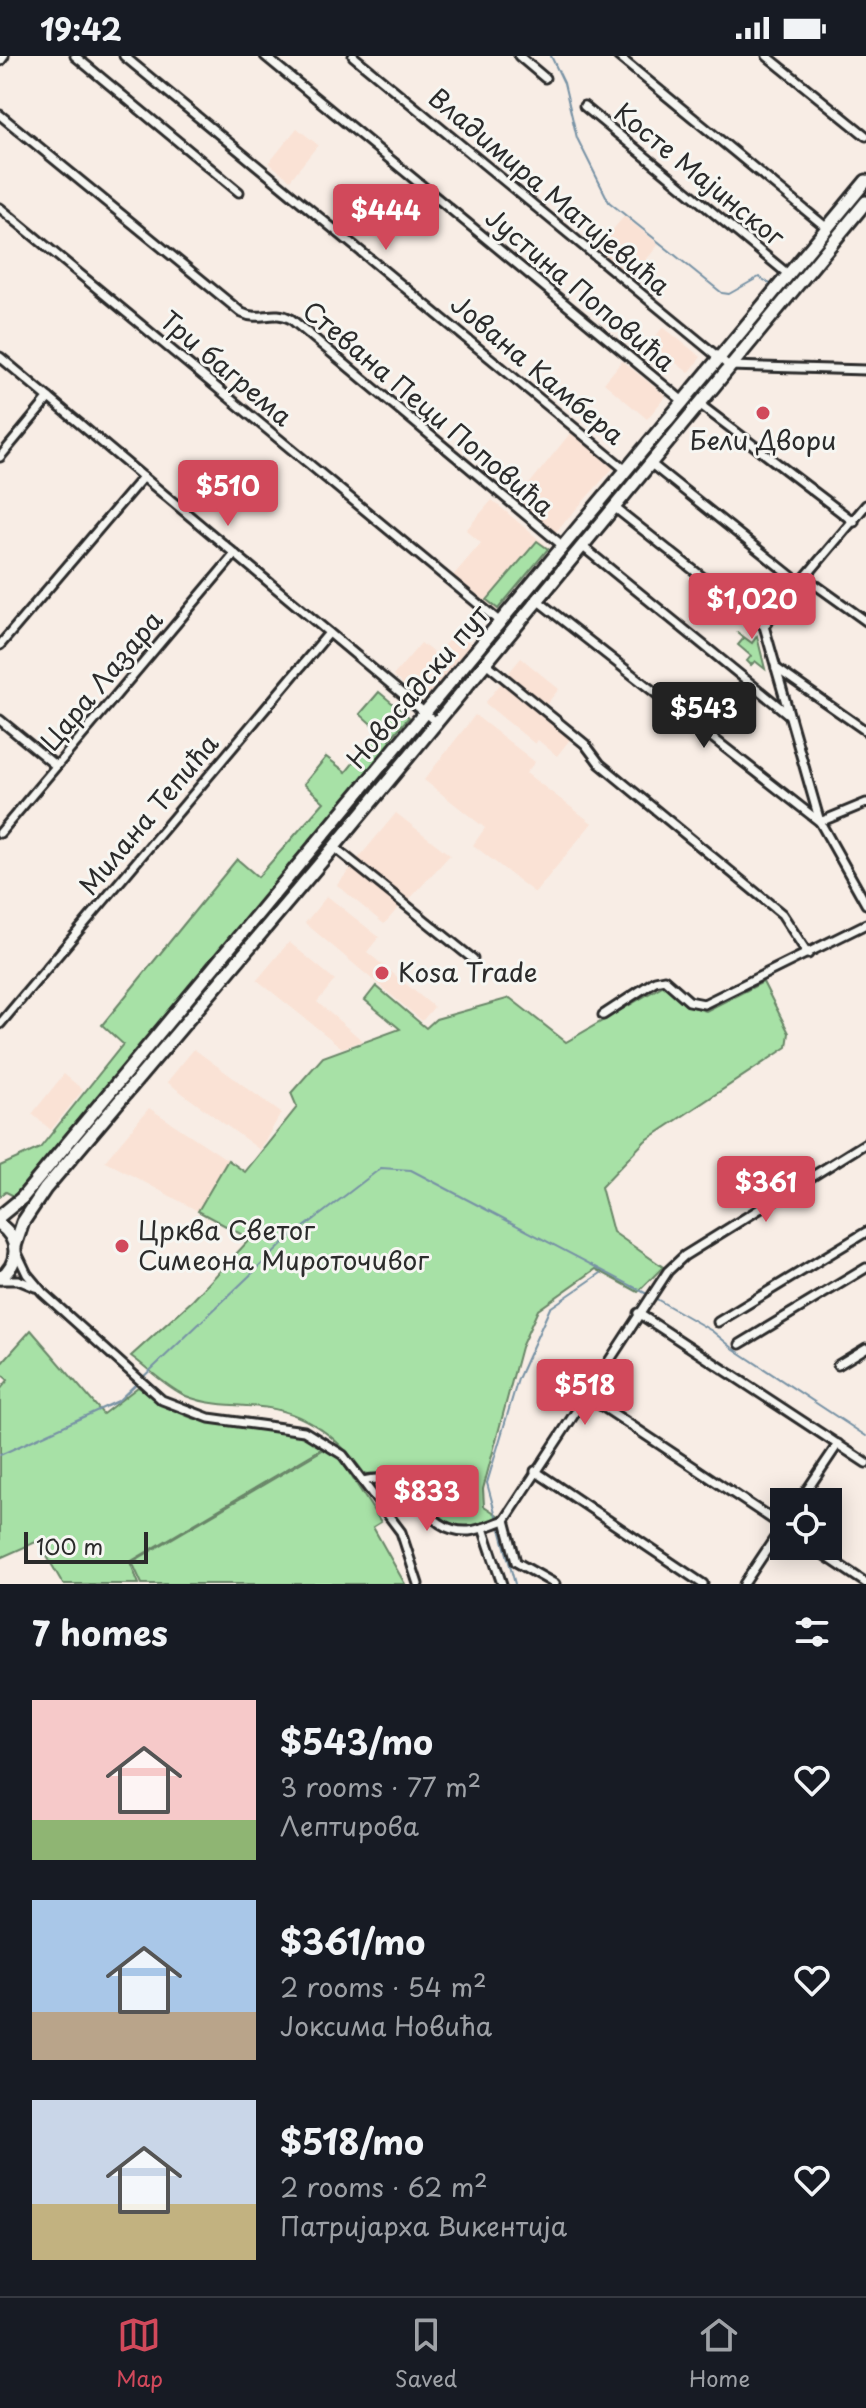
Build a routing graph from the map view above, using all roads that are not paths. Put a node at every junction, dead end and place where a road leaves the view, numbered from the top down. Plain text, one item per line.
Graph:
1 (75, 56) edge
2 (124, 56) edge
3 (265, 56) edge
4 (353, 56) edge
5 (519, 56) edge
6 (618, 56) edge
7 (767, 56) edge
8 (545, 78) dead end
9 (584, 106) dead end
10 (0, 115) edge
11 (866, 136) edge
12 (866, 181) edge
13 (239, 192) dead end
14 (866, 202) edge
15 (0, 208) edge
16 (827, 228) junction
17 (789, 275) junction
18 (0, 357) edge
19 (724, 362) junction
20 (866, 370) edge
21 (49, 398) junction
22 (684, 402) junction
23 (698, 403) junction
24 (0, 457) edge
25 (650, 463) junction
26 (627, 471) junction
27 (143, 477) junction
28 (866, 505) edge
29 (614, 507) junction
30 (854, 522) junction
31 (563, 546) junction
32 (582, 546) junction
33 (235, 554) junction
34 (804, 581) junction
35 (537, 600) junction
36 (866, 621) edge
37 (500, 622) junction
38 (764, 626) junction
39 (329, 633) junction
40 (0, 645) edge
41 (486, 663) junction
42 (776, 668) junction
43 (424, 713) junction
44 (788, 714) junction
45 (0, 720) edge
46 (437, 723) junction
47 (866, 731) edge
48 (56, 766) junction
49 (866, 803) edge
50 (820, 822) junction
51 (0, 833) edge
52 (334, 847) junction
53 (866, 904) edge
54 (866, 924) edge
55 (808, 954) junction
56 (473, 959) dead end
57 (603, 1015) dead end
58 (0, 1024) edge
59 (866, 1143) edge
60 (0, 1216) edge
61 (0, 1225) edge
62 (866, 1232) edge
63 (16, 1248) junction
64 (866, 1268) edge
65 (0, 1279) edge
66 (43, 1293) junction
67 (638, 1313) junction
68 (718, 1322) dead end
69 (740, 1344) dead end
70 (866, 1348) edge
71 (838, 1365) dead end
72 (587, 1396) junction
73 (838, 1444) junction
74 (866, 1463) edge
75 (535, 1471) junction
76 (363, 1481) junction
77 (808, 1488) edge
78 (770, 1517) edge
79 (505, 1520) junction
80 (483, 1528) junction
81 (770, 1545) edge
82 (832, 1560) edge
83 (866, 1583) edge
84 (418, 1584) edge
85 (502, 1584) edge
86 (555, 1584) edge
87 (703, 1584) edge
88 (744, 1584) edge

1 - 13 street
2 - 26 street, Јована Камбера
3 - 22 street, Јустина Поповића
4 - 19 street, Владимира Матијевића
5 - 8 street
6 - 16 street
7 - 11 street
9 - 17 street, Косте Мајинског
10 - 31 street, Стевана Пеци Поповића
12 - 16 main road, Новосадски пут
14 - 19 main road, Новосадски пут
15 - 37 street, Три багрема
16 - 17 main road, Новосадски пут
17 - 19 main road, Новосадски пут
18 - 21 street
19 - 20 street
19 - 22 main road, Новосадски пут
19 - 23 main road, Новосадски пут
21 - 24 street
21 - 27 street
22 - 26 main road, Новосадски пут
23 - 25 main road, Новосадски пут
23 - 30 street
25 - 29 main road, Новосадски пут
25 - 34 street
26 - 31 main road, Новосадски пут
27 - 33 street
27 - 40 street
28 - 30 street
29 - 32 main road, Новосадски пут
29 - 38 street
30 - 34 street
31 - 37 main road, Новосадски пут
32 - 35 main road, Новосадски пут
32 - 44 street
33 - 39 street
33 - 48 street, Цара Лазара
34 - 36 street
34 - 38 street
35 - 41 main road, Новосадски пут
35 - 50 street
37 - 43 main road, Новосадски пут
38 - 42 street
39 - 43 street
39 - 58 street, Милана Тепића
41 - 46 main road, Новосадски пут
41 - 55 street
42 - 44 street
42 - 47 street
43 - 46 street
43 - 60 main road, Новосадски пут
44 - 50 street
45 - 48 street
46 - 52 main road, Новосадски пут
48 - 51 street, Цара Лазара
49 - 50 street
50 - 53 street
52 - 56 street
52 - 63 main road, Новосадски пут
54 - 55 street
55 - 57 street
59 - 67 street
61 - 63 main road
62 - 68 street
63 - 65 main road, Новосадски пут
63 - 66 street
64 - 69 street
65 - 66 street
66 - 76 street
67 - 72 street
67 - 73 street
70 - 71 street
72 - 75 street
72 - 78 street
73 - 74 street
73 - 77 street
75 - 79 street
75 - 87 street
76 - 80 street
76 - 84 street
79 - 80 street
79 - 86 street
80 - 85 street
81 - 88 street
82 - 83 street

